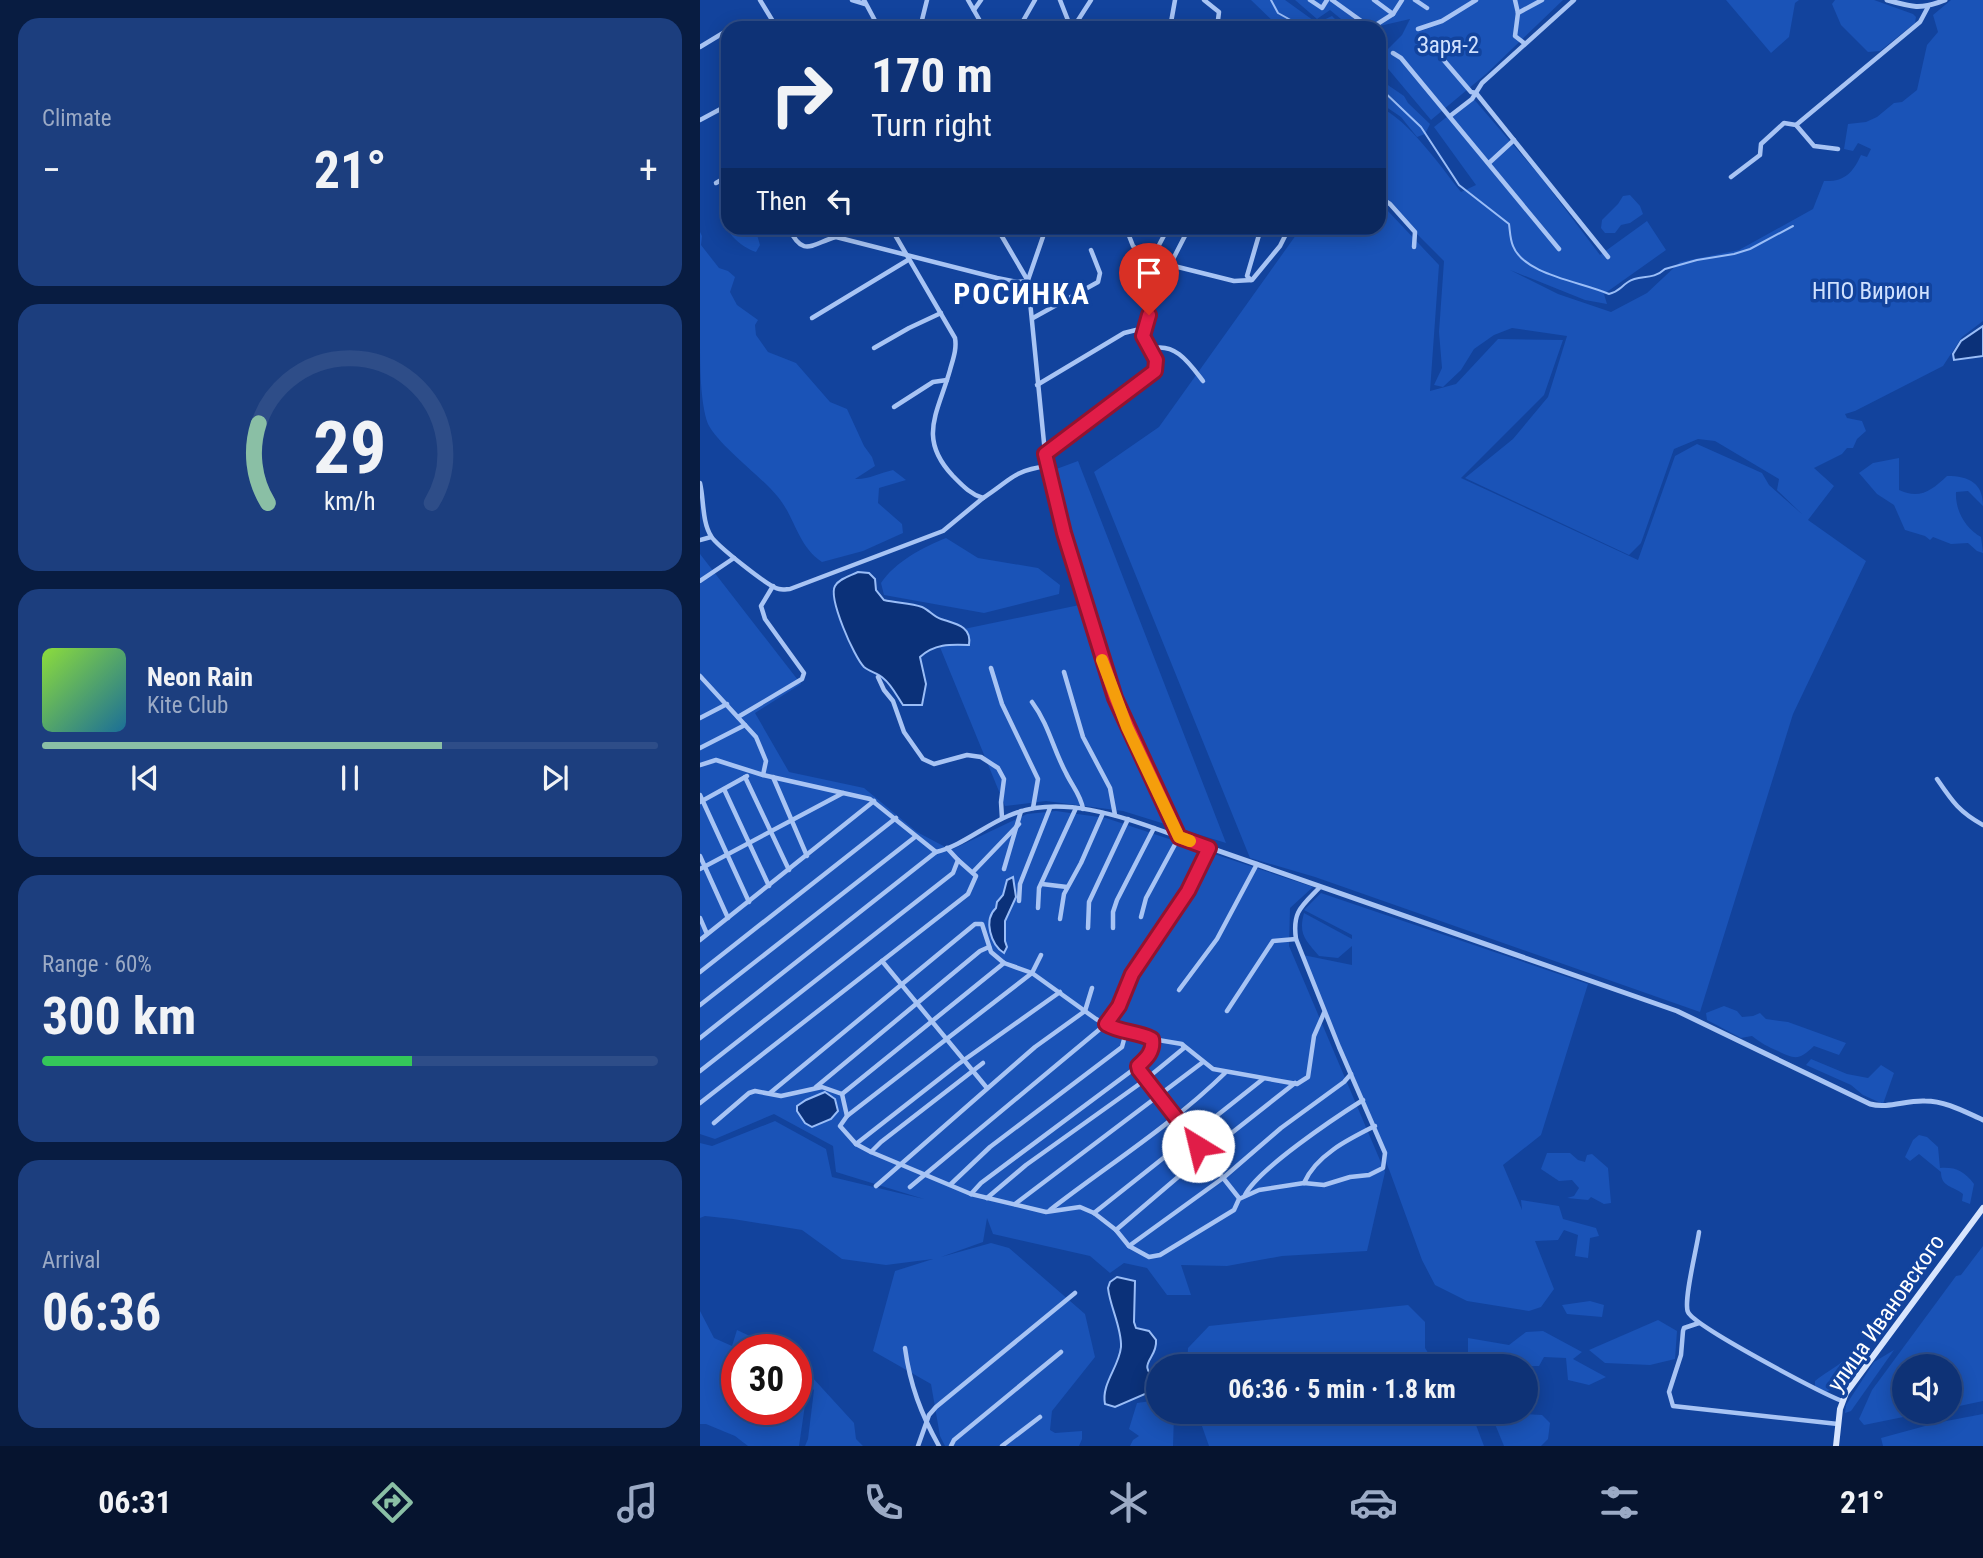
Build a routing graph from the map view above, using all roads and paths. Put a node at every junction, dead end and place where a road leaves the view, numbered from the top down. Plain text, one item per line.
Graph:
1 (760, 0) edge
2 (852, 0) edge
3 (927, 0) edge
4 (968, 0) edge
5 (981, 0) edge
6 (1035, 0) edge
7 (1060, 0) edge
8 (1091, 0) edge
9 (1175, 0) edge
10 (1204, 0) edge
11 (1310, 0) edge
12 (1330, 0) edge
13 (1374, 0) edge
14 (1402, 0) edge
15 (1415, 0) edge
16 (1476, 0) edge
17 (1515, 0) edge
18 (1542, 0) edge
19 (1574, 0) edge
20 (1888, 0) edge
21 (1945, 0) edge
22 (866, 1) edge
23 (1927, 7) junction
24 (1427, 8) dead end
25 (974, 10) junction
26 (1393, 13) junction
27 (1518, 13) junction
28 (773, 21) edge
29 (876, 21) edge
30 (922, 21) edge
31 (978, 21) edge
32 (1023, 21) edge
33 (1069, 21) edge
34 (1077, 21) edge
35 (1171, 21) edge
36 (1218, 21) edge
37 (1361, 21) edge
38 (1381, 21) edge
39 (1418, 29) dead end
40 (721, 34) edge
41 (1524, 43) junction
42 (700, 47) edge
43 (1393, 53) dead end
44 (1441, 57) dead end
45 (1476, 93) junction
46 (721, 109) edge
47 (1450, 116) junction
48 (700, 120) edge
49 (1796, 125) junction
50 (1514, 140) junction
51 (1838, 149) dead end
52 (1489, 163) junction
53 (1731, 177) dead end
54 (721, 180) edge
55 (716, 183) dead end
56 (1386, 201) edge
57 (793, 235) edge
58 (895, 235) edge
59 (1001, 235) edge
60 (1044, 235) edge
61 (1129, 235) edge
62 (1164, 235) edge
63 (1185, 235) edge
64 (1259, 235) edge
65 (1286, 235) edge
66 (1414, 247) dead end
67 (1559, 249) dead end
68 (1091, 250) dead end
69 (905, 254) junction
70 (1608, 257) dead end
71 (1156, 258) junction
72 (908, 260) junction
73 (1171, 263) junction
74 (1252, 280) junction
75 (1028, 281) junction
76 (941, 313) junction
77 (812, 318) dead end
78 (1033, 318) junction
79 (1143, 336) junction
80 (874, 348) dead end
81 (1150, 349) junction
82 (947, 380) junction
83 (1203, 381) dead end
84 (1037, 385) junction
85 (894, 407) dead end
86 (1045, 454) junction
87 (1047, 466) junction
88 (700, 483) edge
89 (983, 498) junction
90 (711, 537) junction
91 (700, 540) edge
92 (734, 558) junction
93 (700, 582) edge
94 (773, 586) junction
95 (991, 668) dead end
96 (1064, 672) dead end
97 (878, 677) dead end
98 (701, 680) edge
99 (1032, 702) dead end
100 (727, 704) junction
101 (738, 717) junction
102 (700, 718) edge
103 (745, 724) junction
104 (700, 747) edge
105 (700, 765) edge
106 (754, 772) junction
107 (763, 775) junction
108 (746, 777) junction
109 (773, 777) junction
110 (1937, 779) dead end
111 (724, 789) junction
112 (844, 792) junction
113 (701, 799) edge
114 (875, 801) junction
115 (1033, 808) junction
116 (1050, 808) junction
117 (1076, 808) junction
118 (1083, 809) junction
119 (1021, 811) junction
120 (1102, 813) junction
121 (1115, 815) junction
122 (896, 818) junction
123 (1002, 818) junction
124 (1128, 819) junction
125 (792, 821) junction
126 (1018, 824) junction
127 (1983, 825) edge
128 (1154, 828) junction
129 (771, 832) junction
130 (915, 837) junction
131 (1179, 837) junction
132 (749, 844) junction
133 (947, 848) junction
134 (1209, 848) junction
135 (936, 852) junction
136 (727, 855) junction
137 (700, 856) edge
138 (807, 856) junction
139 (958, 860) junction
140 (1257, 864) junction
141 (702, 868) edge
142 (1004, 869) dead end
143 (789, 870) junction
144 (973, 872) junction
145 (1042, 884) junction
146 (769, 886) junction
147 (1067, 887) junction
148 (1320, 887) junction
149 (1019, 901) dead end
150 (749, 902) junction
151 (1038, 908) dead end
152 (1141, 917) dead end
153 (700, 918) edge
154 (728, 918) junction
155 (1060, 919) dead end
156 (1088, 928) dead end
157 (1113, 928) dead end
158 (707, 934) junction
159 (1296, 939) junction
160 (700, 940) edge
161 (989, 947) junction
162 (1041, 955) dead end
163 (882, 961) junction
164 (1004, 963) junction
165 (700, 972) edge
166 (1031, 973) junction
167 (902, 984) junction
168 (1093, 988) dead end
169 (1179, 990) dead end
170 (1060, 992) junction
171 (918, 1003) junction
172 (700, 1005) edge
173 (1227, 1010) dead end
174 (1084, 1011) junction
175 (1325, 1012) junction
176 (933, 1022) junction
177 (1106, 1024) junction
178 (1126, 1032) junction
179 (700, 1038) edge
180 (1152, 1039) junction
181 (948, 1040) junction
182 (1182, 1044) junction
183 (965, 1060) junction
184 (1203, 1062) junction
185 (983, 1063) dead end
186 (1138, 1066) junction
187 (700, 1071) edge
188 (973, 1071) junction
189 (1225, 1073) junction
190 (1351, 1074) junction
191 (1263, 1079) junction
192 (1145, 1080) junction
193 (1294, 1083) junction
194 (815, 1088) junction
195 (987, 1088) junction
196 (769, 1093) junction
197 (842, 1094) junction
198 (1160, 1096) junction
199 (1363, 1100) junction
200 (700, 1103) edge
201 (847, 1116) junction
202 (1177, 1117) junction
203 (1983, 1121) edge
204 (714, 1123) dead end
205 (1375, 1126) junction
206 (1191, 1136) junction
207 (856, 1144) junction
208 (871, 1152) junction
209 (1205, 1154) junction
210 (900, 1164) junction
211 (925, 1175) junction
212 (1223, 1178) junction
213 (1304, 1183) junction
214 (951, 1184) junction
215 (876, 1186) dead end
216 (910, 1187) dead end
217 (971, 1194) junction
218 (1242, 1197) junction
219 (987, 1198) junction
220 (1015, 1204) junction
221 (1983, 1208) edge
222 (1046, 1212) junction
223 (1094, 1213) junction
224 (1116, 1230) junction
225 (1699, 1233) dead end
226 (1129, 1246) junction
227 (1075, 1293) dead end
228 (1699, 1323) junction
229 (905, 1349) dead end
230 (1060, 1352) dead end
231 (1842, 1401) junction
232 (1040, 1417) dead end
233 (927, 1424) junction
234 (1838, 1424) junction
235 (918, 1446) edge
236 (939, 1446) edge
237 (951, 1446) edge
238 (1002, 1446) edge
239 (1836, 1446) edge

1 - 28 street
2 - 22 street
3 - 30 street
4 - 25 street
5 - 25 street
6 - 32 street
7 - 33 street
8 - 34 street
9 - 35 street
10 - 36 street
11 - 12 street
12 - 37 street
13 - 26 street
14 - 26 street
15 - 24 street
16 - 39 street
17 - 27 street
18 - 27 street
19 - 41 street
20 - 23 street
21 - 23 street
22 - 29 street
23 - 49 street
25 - 31 street
26 - 38 street
27 - 41 street
40 - 42 street
41 - 45 street
43 - 47 street
44 - 45 street
45 - 47 street
45 - 50 street
46 - 48 street
47 - 52 street
49 - 51 street
49 - 53 street
50 - 52 street
50 - 70 street
52 - 67 street
54 - 55 street
56 - 66 street
57 - 69 street
58 - 69 street
59 - 75 street
60 - 75 street
61 - 71 street
62 - 71 street
63 - 73 street
64 - 74 street
65 - 74 street
68 - 78 street
69 - 72 street
69 - 75 street
71 - 73 street
71 - 79 street
72 - 76 street
72 - 77 street
73 - 74 street
75 - 78 street
76 - 80 street
76 - 82 street
78 - 84 street
79 - 81 street
79 - 84 street
81 - 83 street
81 - 86 street
82 - 85 street
82 - 89 street
84 - 86 street
86 - 87 street
87 - 89 street
87 - 131 street
88 - 90 street
89 - 94 street
90 - 91 street
90 - 92 street
92 - 93 street
92 - 94 street
94 - 101 street
95 - 115 street
96 - 121 street
97 - 123 street
98 - 100 street
99 - 118 street
100 - 101 street
100 - 102 street
101 - 103 street
103 - 104 street
103 - 107 street
105 - 106 street
106 - 107 street
106 - 108 street
107 - 109 street
108 - 111 street
108 - 129 street
109 - 112 street
109 - 125 street
110 - 127 street
111 - 113 street
111 - 132 street
112 - 114 street
112 - 125 street
113 - 136 street
114 - 122 street
114 - 138 street
115 - 116 street
115 - 119 street
116 - 117 street
116 - 149 street
117 - 118 street
117 - 145 street
118 - 120 street
119 - 123 street
119 - 126 street
120 - 121 street
120 - 147 street
121 - 124 street
122 - 130 street
122 - 165 street
123 - 133 street
124 - 128 street
124 - 156 street
125 - 129 street
125 - 138 street
126 - 142 street
126 - 144 street
128 - 131 street
128 - 157 street
129 - 132 street
129 - 143 street
130 - 135 street
130 - 172 street
131 - 134 street
131 - 152 street
132 - 136 street
132 - 146 street
133 - 135 street
133 - 139 street
134 - 140 street
134 - 177 street
135 - 179 street
136 - 141 street
136 - 150 street
137 - 141 street
138 - 143 street
139 - 144 street
139 - 187 street
140 - 148 street
140 - 169 street
141 - 154 street
143 - 146 street
144 - 163 street
145 - 147 street
145 - 151 street
146 - 150 street
147 - 155 street
148 - 159 street
148 - 203 street
150 - 154 street
153 - 158 street
154 - 158 street
158 - 160 street
159 - 173 street
159 - 175 street
161 - 164 street
161 - 167 street
161 - 171 street
162 - 166 street
163 - 167 street
163 - 200 street
164 - 166 street
164 - 176 street
166 - 170 street
166 - 181 street
167 - 171 street
167 - 196 street
168 - 174 street
170 - 174 street
170 - 183 street
171 - 176 street
171 - 194 street
174 - 177 street
174 - 195 street
175 - 190 street
175 - 193 street
176 - 181 street
176 - 197 street
177 - 178 street
177 - 211 street
178 - 180 street
178 - 214 street
180 - 182 street
180 - 186 street
181 - 183 street
181 - 201 street
182 - 184 street
182 - 192 street
183 - 188 street
183 - 207 street
184 - 189 street
184 - 198 street
185 - 188 street
186 - 192 street
186 - 217 street
188 - 195 street
188 - 208 street
189 - 191 street
189 - 202 street
190 - 199 street
190 - 212 street
191 - 193 street
191 - 206 street
192 - 198 street
192 - 219 street
193 - 209 street
194 - 196 street
194 - 197 street
195 - 210 street
196 - 204 street
197 - 201 street
198 - 202 street
198 - 220 street
199 - 205 street
199 - 218 street
201 - 207 street
202 - 206 street
202 - 222 street
205 - 213 street
205 - 213 street
206 - 209 street
206 - 223 street
207 - 208 street
208 - 210 street
209 - 212 street
209 - 224 street
210 - 211 street
210 - 215 street
211 - 214 street
211 - 216 street
212 - 218 street
212 - 226 street
213 - 218 street
214 - 217 street
217 - 219 street
218 - 226 street
219 - 220 street
220 - 222 street
221 - 231 main road, улица Ивановского
222 - 223 street
223 - 224 street
224 - 226 street
225 - 228 street
227 - 233 street
228 - 231 street
228 - 234 street
229 - 233 street
230 - 237 street
231 - 234 main road, улица Ивановского
232 - 238 street
233 - 235 street
233 - 236 street
234 - 239 main road, улица Ивановского

